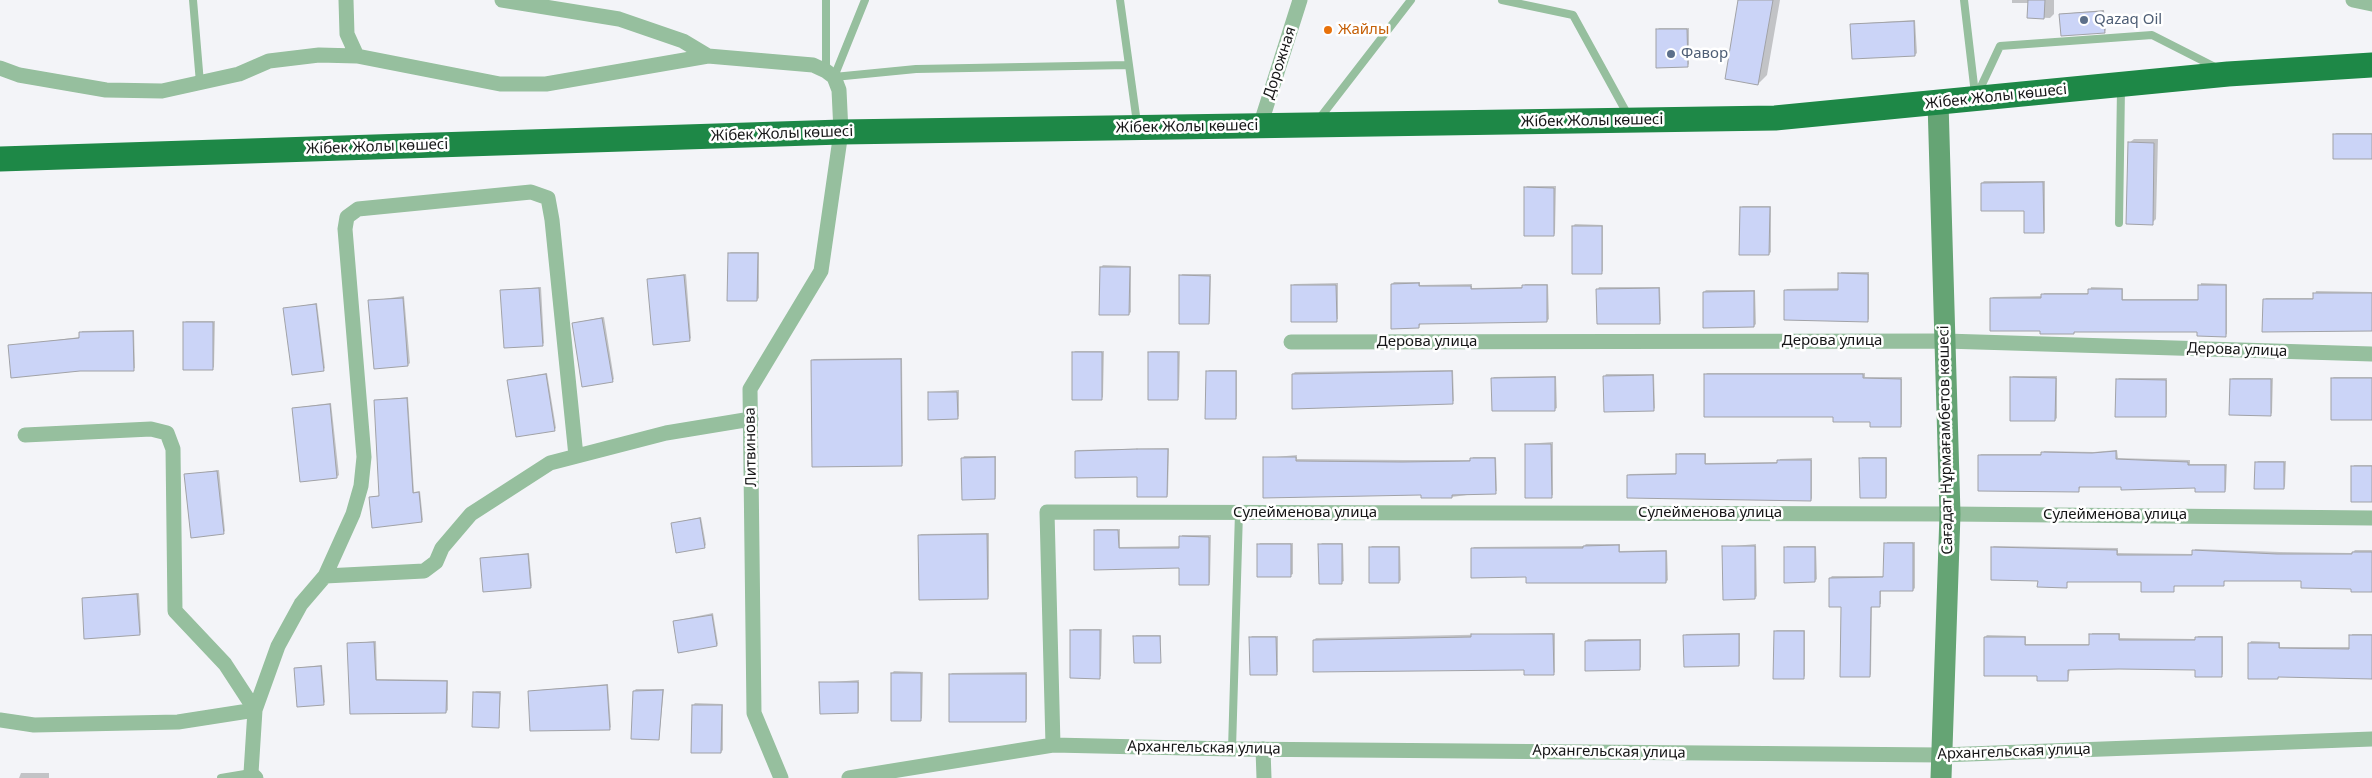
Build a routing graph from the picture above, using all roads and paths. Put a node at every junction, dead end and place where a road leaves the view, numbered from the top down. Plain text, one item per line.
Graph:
1 (193, 0) edge
2 (346, 0) edge
3 (502, 0) edge
4 (826, 0) edge
5 (865, 0) edge
6 (1120, 0) edge
7 (1300, 0) edge
8 (1411, 0) edge
9 (1502, 0) edge
10 (1964, 0) edge
11 (2354, 0) edge
12 (2372, 4) edge
13 (357, 56) junction
14 (708, 56) junction
15 (1128, 64) junction
16 (2372, 65) edge
17 (0, 68) edge
18 (830, 74) junction
19 (2228, 74) junction
20 (200, 83) junction
21 (2121, 84) junction
22 (1976, 99) junction
23 (1938, 102) junction
24 (1631, 120) junction
25 (1315, 125) junction
26 (1260, 126) junction
27 (1137, 128) junction
28 (841, 132) junction
29 (0, 160) edge
30 (2119, 224) dead end
31 (1945, 341) junction
32 (1291, 342) dead end
33 (2372, 354) edge
34 (751, 419) junction
35 (25, 435) dead end
36 (576, 456) junction
37 (1239, 512) junction
38 (1950, 514) junction
39 (2372, 518) edge
40 (325, 576) junction
41 (255, 710) junction
42 (0, 720) edge
43 (2372, 739) edge
44 (1053, 745) junction
45 (1232, 749) junction
46 (1263, 749) junction
47 (1942, 755) junction
48 (254, 776) edge
49 (221, 778) edge
50 (781, 778) edge
51 (849, 778) edge
52 (1264, 778) edge
53 (1941, 778) edge

1 - 20 lane
2 - 13 street
3 - 14 street
4 - 18 lane
5 - 18 lane
6 - 15 lane
7 - 26 street, Дорожная
8 - 25 lane
9 - 24 lane
10 - 22 lane
11 - 12 street
13 - 14 street
13 - 20 street
14 - 18 street
15 - 18 lane
15 - 27 lane
16 - 19 highway, Жібек Жолы көшесі
17 - 20 street
18 - 28 street, Литвинова
19 - 21 highway, Жібек Жолы көшесі
19 - 22 lane
21 - 22 highway, Жібек Жолы көшесі
21 - 30 lane
22 - 23 highway, Жібек Жолы көшесі
23 - 24 highway, Жібек Жолы көшесі
23 - 31 main road, Сағадат Нұрмағамбетов көшесі
24 - 25 highway, Жібек Жолы көшесі
25 - 26 highway, Жібек Жолы көшесі
26 - 27 highway, Жібек Жолы көшесі
27 - 28 highway, Жібек Жолы көшесі
28 - 29 highway, Жібек Жолы көшесі
28 - 34 street, Литвинова
31 - 32 street, Дерова улица
31 - 33 street, Дерова улица
31 - 38 main road, Сағадат Нұрмағамбетов көшесі
34 - 36 street
34 - 50 street, Литвинова
35 - 41 street
36 - 40 street
36 - 40 street
37 - 38 street, Сулейменова улица
37 - 44 street, Сулейменова улица
37 - 45 lane
38 - 39 street, Сулейменова улица
38 - 47 main road, Сағадат Нұрмағамбетов көшесі
40 - 41 street
41 - 42 street
41 - 48 street
43 - 47 street, Архангельская улица
44 - 45 street, Архангельская улица
44 - 51 street, Архангельская улица
45 - 46 street, Архангельская улица
46 - 47 street, Архангельская улица
46 - 52 street
47 - 53 main road, Сағадат Нұрмағамбетов көшесі
48 - 49 lane

